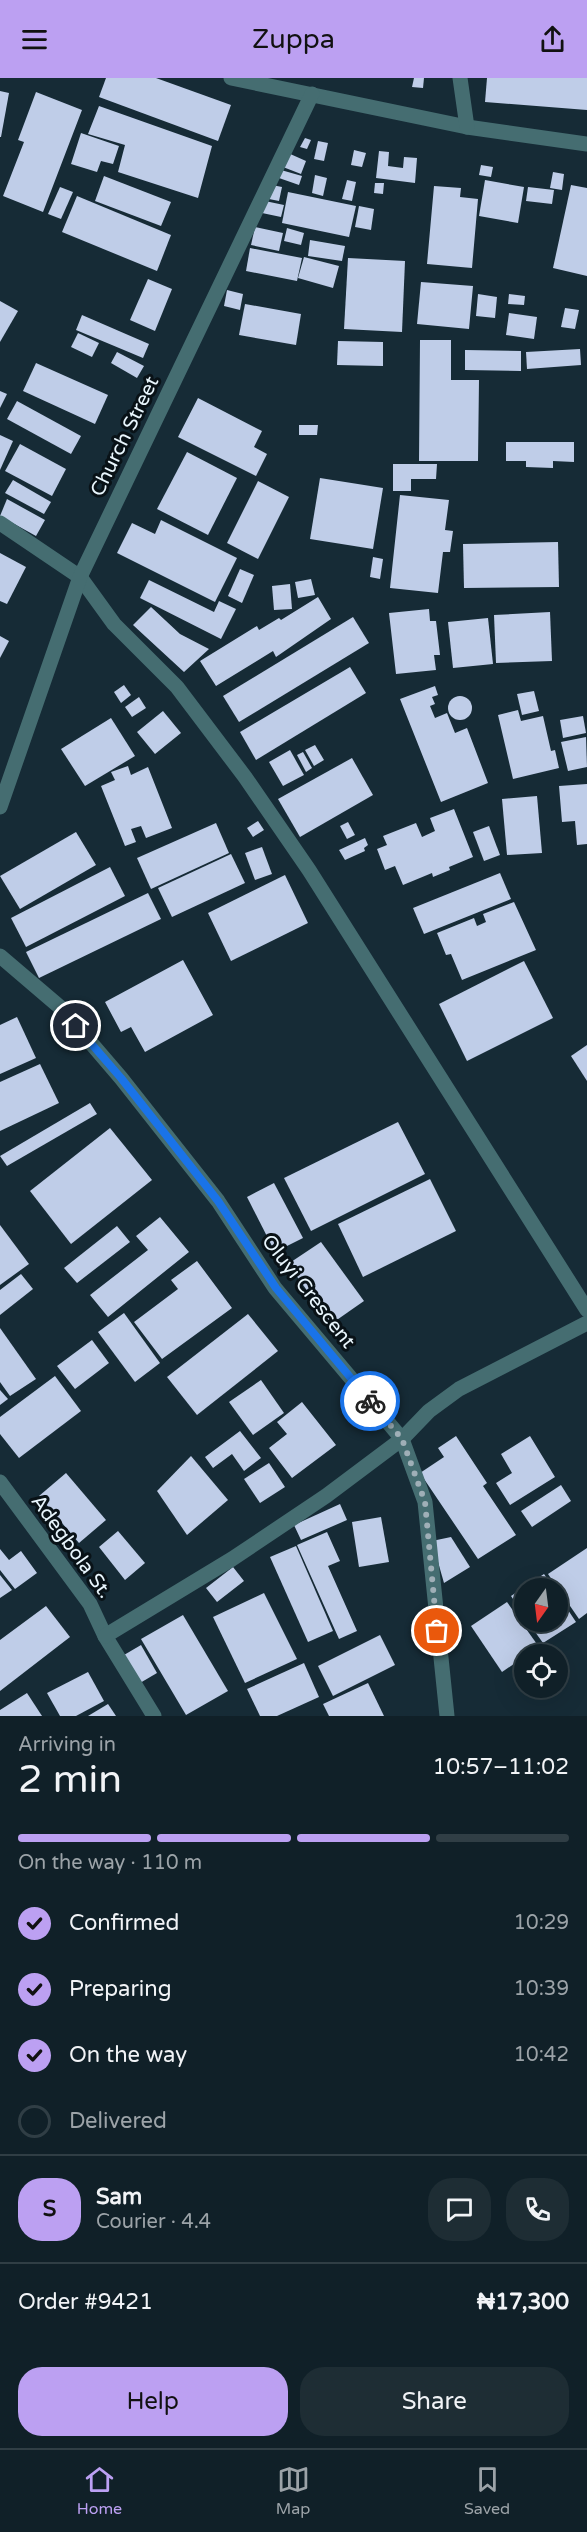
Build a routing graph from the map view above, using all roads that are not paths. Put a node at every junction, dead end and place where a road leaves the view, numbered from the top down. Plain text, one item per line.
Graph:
1 (231, 78) edge
2 (460, 78) edge
3 (312, 94) junction
4 (467, 127) junction
5 (587, 144) edge
6 (0, 523) edge
7 (80, 578) junction
8 (0, 807) edge
9 (0, 956) edge
10 (587, 1310) edge
11 (587, 1323) edge
12 (402, 1439) junction
13 (0, 1482) edge
14 (105, 1636) junction
15 (154, 1716) edge
16 (447, 1716) edge

1 - 3 street
2 - 4 street
3 - 4 street
3 - 7 street, Church Street
4 - 5 street
6 - 7 street
7 - 8 street, Church Street
7 - 10 street
9 - 12 street, Oluyi Crescent
11 - 12 street
12 - 14 street
12 - 16 street, Oluyi Crescent
13 - 14 street, Adegbola St.
14 - 15 street, Adegbola St.

